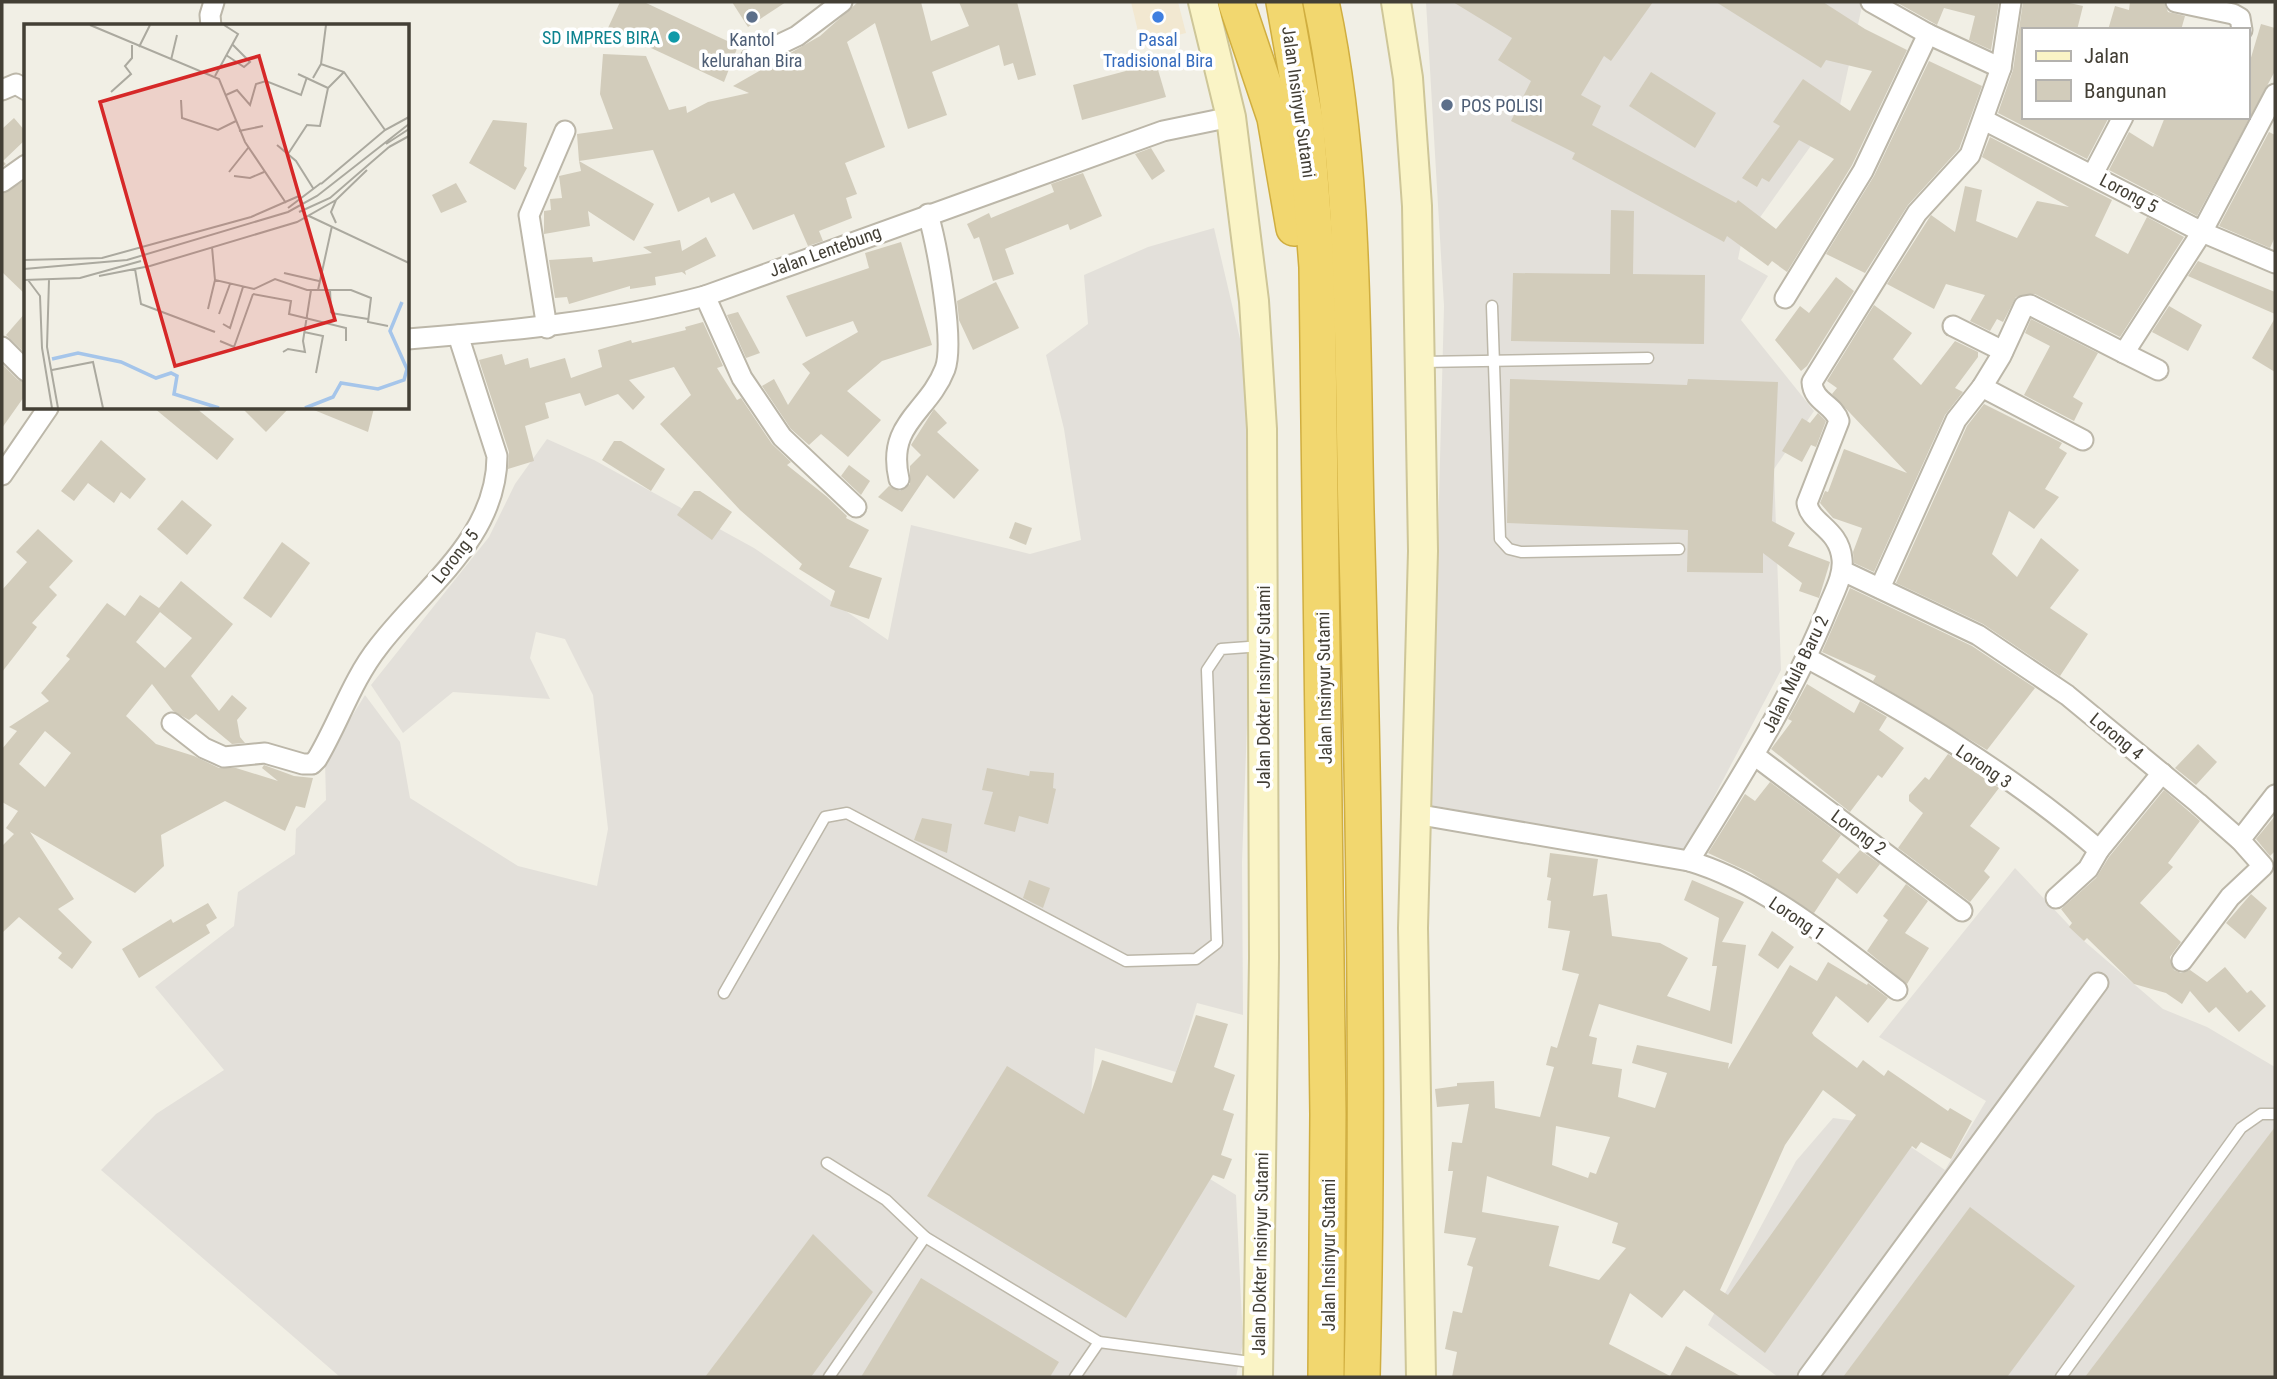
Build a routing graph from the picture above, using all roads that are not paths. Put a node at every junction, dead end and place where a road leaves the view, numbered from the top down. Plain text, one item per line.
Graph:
1 (214, 2) edge
2 (842, 2) edge
3 (1203, 2) edge
4 (1236, 2) edge
5 (1284, 2) edge
6 (1321, 2) edge
7 (1327, 2) edge
8 (1396, 2) edge
9 (1871, 2) edge
10 (2011, 2) edge
11 (2176, 2) edge
12 (2213, 6) edge
13 (211, 24) edge
14 (2241, 28) edge
15 (1928, 34) junction
16 (1329, 41) junction
17 (751, 58) dead end
18 (2001, 68) junction
19 (24, 89) edge
20 (2, 90) edge
21 (2275, 94) edge
22 (1231, 117) junction
23 (2122, 119) edge
24 (1984, 120) junction
25 (565, 131) dead end
26 (24, 166) edge
27 (2093, 174) junction
28 (2, 182) edge
29 (929, 214) junction
30 (2202, 232) junction
31 (2275, 263) edge
32 (705, 296) junction
33 (1785, 298) dead end
34 (1493, 306) dead end
35 (1953, 326) dead end
36 (547, 328) junction
37 (458, 335) junction
38 (410, 338) edge
39 (2, 347) edge
40 (2003, 351) junction
41 (2124, 353) junction
42 (1648, 358) dead end
43 (1494, 359) junction
44 (1420, 362) junction
45 (24, 369) edge
46 (2158, 370) dead end
47 (1982, 387) junction
48 (47, 410) edge
49 (1321, 440) junction
50 (2083, 440) dead end
51 (2, 475) edge
52 (899, 478) dead end
53 (856, 507) dead end
54 (1679, 549) dead end
55 (1843, 571) junction
56 (1880, 588) junction
57 (1263, 646) junction
58 (1807, 658) junction
59 (172, 723) dead end
60 (1754, 755) junction
61 (2162, 773) junction
62 (2275, 795) edge
63 (1415, 814) junction
64 (2240, 840) junction
65 (2099, 850) junction
66 (1689, 861) junction
67 (2269, 861) edge
68 (2056, 898) dead end
69 (1962, 911) dead end
70 (2182, 961) dead end
71 (2098, 983) dead end
72 (1897, 990) dead end
73 (724, 993) dead end
74 (2275, 1114) edge
75 (827, 1163) dead end
76 (925, 1237) junction
77 (1099, 1342) junction
78 (1258, 1370) edge
79 (829, 1377) edge
80 (1075, 1377) edge
81 (1326, 1377) edge
82 (1362, 1377) edge
83 (1421, 1377) edge
84 (1808, 1377) edge
85 (2061, 1377) edge

1 - 13 street
2 - 17 street
3 - 22 street, Jalan Dokter Insinyur Sutami
4 - 49 highway
5 - 49 highway, Jalan Insinyur Sutami
6 - 16 highway, Jalan Insinyur Sutami
7 - 16 highway
8 - 44 street
9 - 15 street
10 - 18 street
11 - 12 street
12 - 14 street
15 - 18 street
15 - 33 street
16 - 82 highway, Jalan Insinyur Sutami
18 - 24 street
19 - 20 street
21 - 30 street
22 - 29 street, Jalan Lentebung
22 - 57 street, Jalan Dokter Insinyur Sutami
23 - 27 street
24 - 27 street, Lorong 5
24 - 55 street
25 - 36 street
26 - 28 street
27 - 30 street, Lorong 5
29 - 32 street, Jalan Lentebung
29 - 52 street
30 - 31 street, Lorong 5
30 - 41 street
32 - 36 street, Jalan Lentebung
32 - 53 street
34 - 43 lane
35 - 40 street
36 - 37 street, Jalan Lentebung
37 - 38 street, Jalan Lentebung
37 - 59 street, Lorong 5
39 - 45 street
40 - 41 street
40 - 47 street
41 - 46 street
42 - 43 lane
43 - 44 lane
43 - 54 lane
44 - 63 street
47 - 50 street
47 - 56 street
48 - 51 street
49 - 81 highway, Jalan Insinyur Sutami
55 - 56 street, Lorong 4
55 - 58 street, Jalan Mula Baru 2
56 - 61 street, Lorong 4
57 - 73 lane
57 - 78 street, Jalan Dokter Insinyur Sutami
58 - 60 street, Jalan Mula Baru 2
58 - 65 street, Lorong 3
60 - 66 street, Jalan Mula Baru 2
60 - 69 street, Lorong 2
61 - 64 street, Lorong 4
61 - 65 street
62 - 64 street
63 - 66 street
63 - 83 street
64 - 67 street, Lorong 4
65 - 68 street
66 - 72 street, Lorong 1
67 - 70 street, Lorong 4
71 - 84 street
74 - 85 lane
75 - 76 lane
76 - 77 lane
76 - 79 lane
77 - 78 lane
77 - 80 lane

